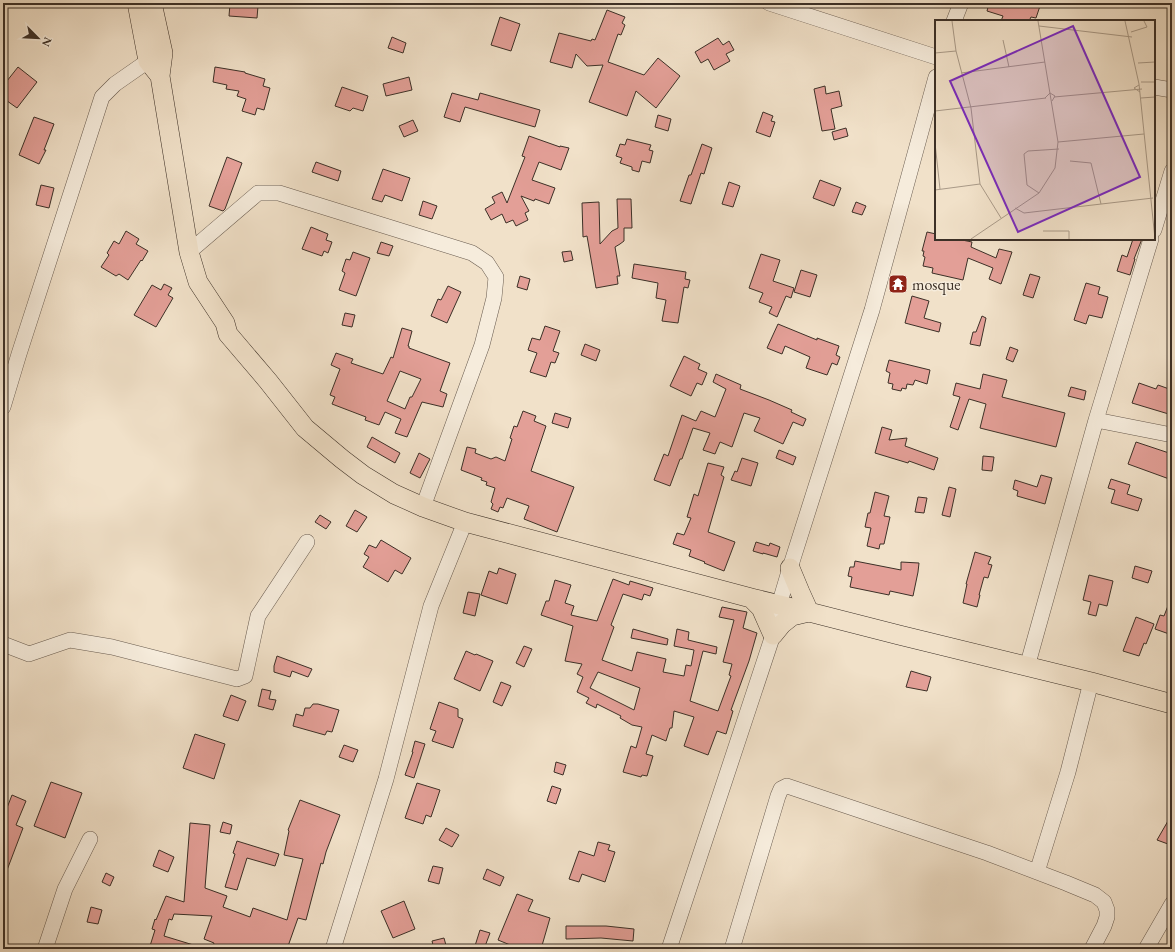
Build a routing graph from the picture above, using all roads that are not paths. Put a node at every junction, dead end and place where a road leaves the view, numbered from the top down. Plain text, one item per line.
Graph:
1 (137, 3) edge
2 (152, 3) edge
3 (769, 3) edge
4 (960, 3) edge
5 (954, 20) edge
6 (156, 57) junction
7 (935, 57) edge
8 (935, 81) edge
9 (1155, 87) edge
10 (1172, 90) edge
11 (1172, 171) edge
12 (1155, 227) edge
13 (1151, 240) edge
14 (188, 252) junction
15 (3, 407) edge
16 (1096, 420) junction
17 (1172, 435) edge
18 (423, 507) junction
19 (464, 522) junction
20 (306, 542) dead end
21 (790, 568) junction
22 (751, 598) junction
23 (779, 605) junction
24 (809, 612) junction
25 (773, 635) junction
26 (3, 644) edge
27 (1027, 667) junction
28 (1091, 682) junction
29 (1172, 704) edge
30 (90, 839) dead end
31 (1037, 872) junction
32 (1172, 904) edge
33 (45, 949) edge
34 (333, 949) edge
35 (669, 949) edge
36 (732, 949) edge
37 (1092, 949) edge
38 (1146, 949) edge

1 - 6 main road
2 - 6 main road
3 - 7 street
4 - 5 street
6 - 14 main road
6 - 15 street
8 - 21 street
9 - 10 street
11 - 12 street
13 - 16 street
14 - 18 main road
14 - 18 street
16 - 17 street
16 - 27 street
18 - 19 main road
19 - 22 main road
19 - 34 street
20 - 26 street
21 - 23 street
21 - 24 main road
22 - 23 main road
22 - 25 main road
23 - 24 main road
23 - 25 street
24 - 25 main road
24 - 27 main road
25 - 35 street
27 - 28 main road
28 - 29 main road
28 - 31 street
30 - 33 street
31 - 36 street
31 - 37 street
32 - 38 street

